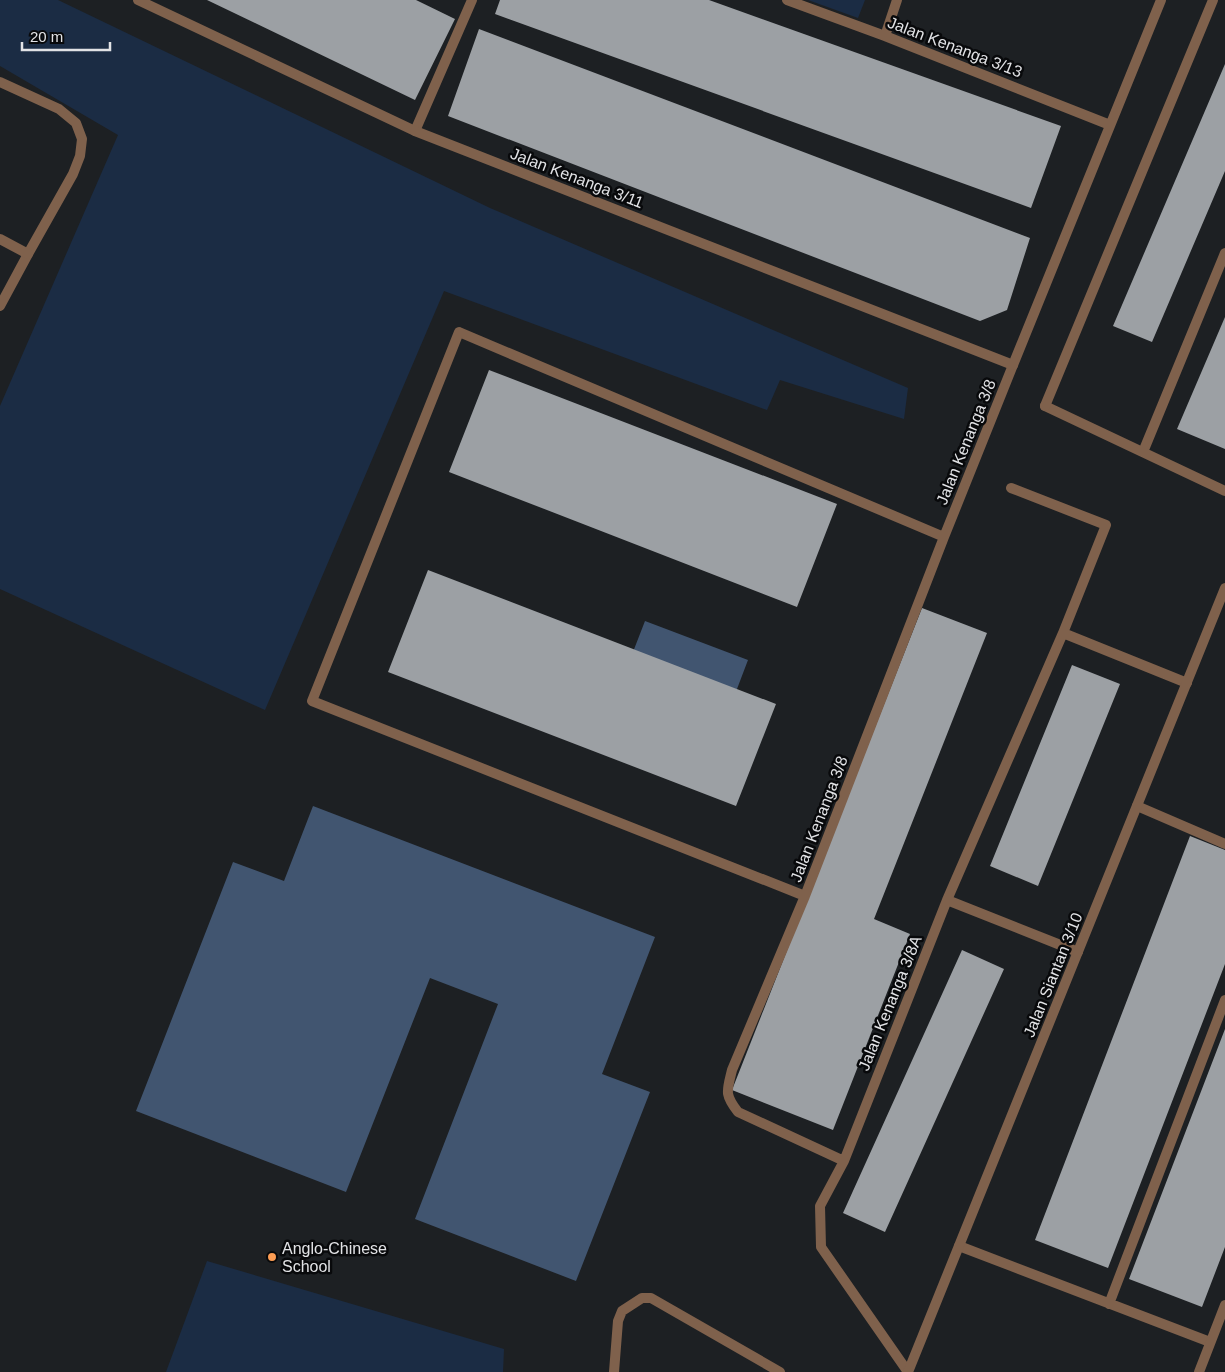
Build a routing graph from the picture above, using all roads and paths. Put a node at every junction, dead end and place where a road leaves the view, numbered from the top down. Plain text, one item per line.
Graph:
1 (138, 0) edge
2 (472, 0) edge
3 (787, 0) edge
4 (897, 0) edge
5 (1161, 0) edge
6 (1213, 0) edge
7 (885, 36) junction
8 (0, 82) edge
9 (1110, 125) junction
10 (415, 131) junction
11 (0, 239) edge
12 (1225, 253) edge
13 (28, 254) junction
14 (0, 306) edge
15 (1013, 366) junction
16 (1143, 452) junction
17 (1011, 488) dead end
18 (1225, 491) edge
19 (944, 537) junction
20 (1225, 588) edge
21 (1063, 634) junction
22 (1187, 683) junction
23 (1137, 806) junction
24 (1225, 844) edge
25 (805, 896) junction
26 (947, 900) junction
27 (1078, 952) junction
28 (1225, 1000) edge
29 (844, 1162) junction
30 (959, 1246) junction
31 (1109, 1304) junction
32 (1225, 1305) edge
33 (1210, 1342) junction
34 (614, 1372) edge
35 (780, 1372) edge
36 (908, 1372) edge
37 (1199, 1372) edge

1 - 10 street, Jalan Kenanga 3/11
2 - 10 street
3 - 7 street, Jalan Kenanga 3/13
4 - 7 street
5 - 9 street, Jalan Kenanga 3/8
6 - 16 street
7 - 9 street, Jalan Kenanga 3/13
8 - 13 street
9 - 15 street, Jalan Kenanga 3/8
10 - 15 street, Jalan Kenanga 3/11
11 - 13 street
12 - 16 street
13 - 14 street
15 - 19 street, Jalan Kenanga 3/8
16 - 18 street
17 - 21 street, Jalan Kenanga 3/8A
19 - 25 street, Jalan Kenanga 3/8
19 - 25 street
20 - 22 street, Jalan Siantan 3/10
21 - 22 street
21 - 26 street, Jalan Kenanga 3/8A
22 - 23 street, Jalan Siantan 3/10
23 - 24 street
23 - 27 street, Jalan Siantan 3/10
25 - 29 street, Jalan Kenanga 3/8
26 - 27 street
26 - 29 street, Jalan Kenanga 3/8A
27 - 30 street, Jalan Siantan 3/10
28 - 31 street
29 - 36 street, Jalan Kenanga 3/8A
30 - 31 street
30 - 36 street, Jalan Siantan 3/10
31 - 33 street
32 - 33 street
33 - 37 street
34 - 35 street

